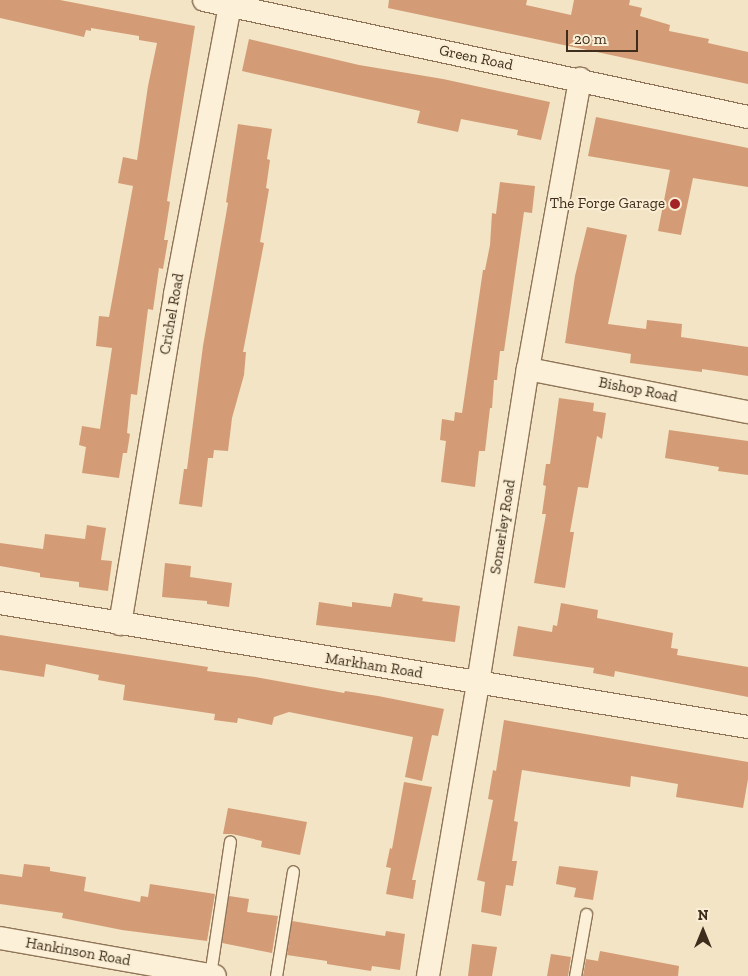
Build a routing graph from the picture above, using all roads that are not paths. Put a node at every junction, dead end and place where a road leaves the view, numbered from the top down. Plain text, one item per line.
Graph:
1 (204, 0) edge
2 (230, 6) junction
3 (580, 79) junction
4 (748, 117) edge
5 (528, 369) junction
6 (748, 412) edge
7 (0, 603) edge
8 (120, 624) junction
9 (478, 683) junction
10 (748, 727) edge
11 (230, 841) dead end
12 (293, 871) dead end
13 (586, 914) dead end
14 (0, 938) edge
15 (212, 976) edge
16 (276, 976) edge
17 (428, 976) edge
18 (575, 976) edge

1 - 2 street, Green Road
2 - 3 street, Green Road
2 - 8 street, Crichel Road
3 - 4 street, Green Road
3 - 5 street, Somerley Road
5 - 6 street, Bishop Road
5 - 9 street, Somerley Road
7 - 8 street, Markham Road
8 - 9 street, Markham Road
9 - 10 street, Markham Road
9 - 17 street, Somerley Road
11 - 15 lane
12 - 16 lane
13 - 18 lane
14 - 15 street, Hankinson Road

